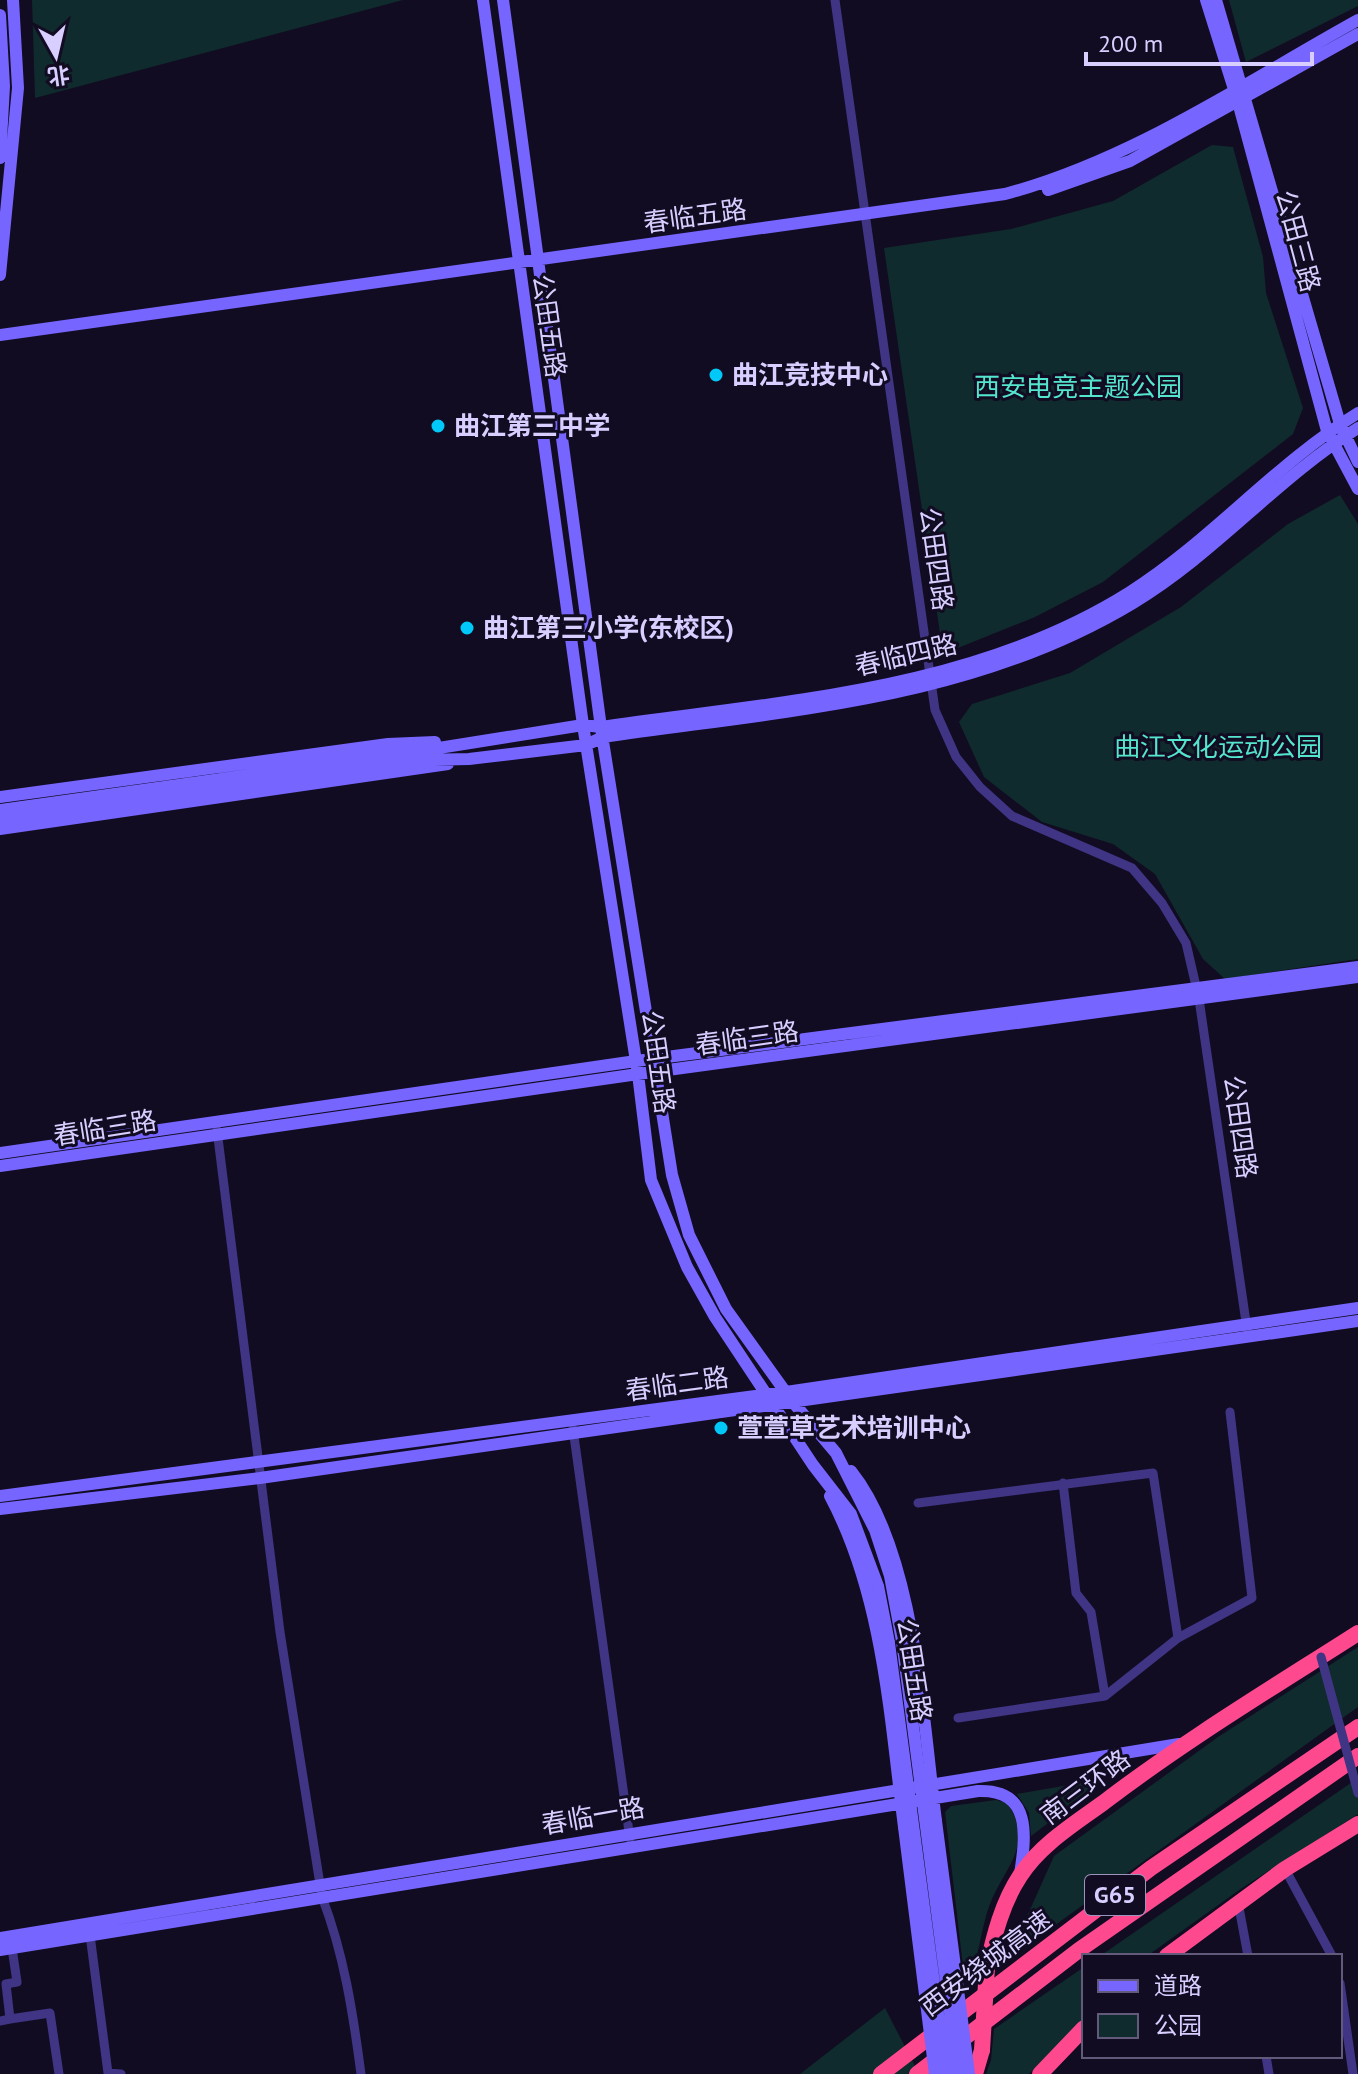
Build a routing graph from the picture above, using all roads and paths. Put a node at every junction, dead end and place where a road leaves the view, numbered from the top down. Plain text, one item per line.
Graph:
1 (13, 0) edge
2 (483, 0) edge
3 (503, 0) edge
4 (835, 0) edge
5 (1206, 0) edge
6 (1216, 0) edge
7 (0, 15) edge
8 (1358, 20) edge
9 (1358, 34) edge
10 (1238, 87) junction
11 (1242, 100) junction
12 (0, 158) edge
13 (866, 218) junction
14 (536, 264) junction
15 (519, 267) junction
16 (0, 275) edge
17 (0, 335) edge
18 (0, 343) edge
19 (1358, 413) edge
20 (1340, 424) junction
21 (1358, 428) edge
22 (1344, 437) junction
23 (1329, 438) junction
24 (1358, 462) edge
25 (1358, 489) edge
26 (931, 681) junction
27 (583, 725) junction
28 (602, 732) junction
29 (466, 741) junction
30 (586, 745) junction
31 (469, 759) junction
32 (390, 760) junction
33 (0, 797) edge
34 (0, 810) edge
35 (0, 820) edge
36 (0, 829) edge
37 (1358, 967) edge
38 (1358, 977) edge
39 (1198, 994) junction
40 (652, 1058) junction
41 (637, 1067) junction
42 (654, 1072) junction
43 (217, 1128) junction
44 (0, 1153) edge
45 (0, 1166) edge
46 (1358, 1308) edge
47 (1358, 1321) edge
48 (1247, 1329) junction
49 (789, 1396) junction
50 (770, 1399) junction
51 (1230, 1412) dead end
52 (572, 1426) junction
53 (836, 1453) junction
54 (258, 1463) junction
55 (813, 1465) junction
56 (260, 1478) junction
57 (1063, 1483) junction
58 (0, 1496) edge
59 (918, 1503) dead end
60 (0, 1509) edge
61 (1358, 1633) edge
62 (1178, 1638) junction
63 (895, 1642) junction
64 (1321, 1657) junction
65 (1105, 1696) junction
66 (958, 1718) dead end
67 (1358, 1727) edge
68 (1194, 1739) junction
69 (1358, 1756) edge
70 (931, 1783) junction
71 (899, 1788) junction
72 (1358, 1793) edge
73 (933, 1798) junction
74 (901, 1803) junction
75 (1358, 1824) edge
76 (629, 1832) junction
77 (631, 1846) junction
78 (1285, 1869) junction
79 (1020, 1875) junction
80 (321, 1891) junction
81 (1238, 1902) junction
82 (90, 1935) junction
83 (0, 1938) edge
84 (6, 1949) edge
85 (1170, 1954) edge
86 (1248, 1954) edge
87 (1331, 1954) edge
88 (3, 1984) edge
89 (1342, 1997) edge
90 (5, 2020) edge
91 (1082, 2030) edge
92 (59, 2074) edge
93 (121, 2074) edge
94 (361, 2074) edge
95 (881, 2074) edge
96 (917, 2074) edge
97 (935, 2074) edge
98 (946, 2074) edge
99 (958, 2074) edge
100 (969, 2074) edge
101 (975, 2074) edge
102 (1040, 2074) edge
103 (1353, 2074) edge

1 - 16 street
2 - 15 street, 公田五路
3 - 14 street, 公田五路
4 - 13 street, 公田四路
5 - 10 street, 公田三路
6 - 10 street, 公田三路
7 - 12 street
8 - 10 street, 春临五路
9 - 11 street, 春临五路
10 - 11 street, 公田三路
10 - 13 street, 春临五路
11 - 13 street, 春临五路
11 - 20 street, 公田三路
11 - 23 street, 公田三路
13 - 14 street, 春临五路
13 - 26 street, 公田四路
14 - 15 street, 春临五路
14 - 28 street, 公田五路
15 - 17 street, 春临五路
15 - 18 street, 春临五路
15 - 27 street, 公田五路
19 - 20 street, 春临四路
20 - 22 street, 公田三路
20 - 23 street, 春临四路
21 - 22 street, 春临四路
22 - 23 street, 春临四路
22 - 24 street, 公田三路
23 - 25 street, 公田三路
23 - 26 street, 春临四路
26 - 28 street, 春临四路
26 - 39 street, 公田四路
27 - 28 street, 春临四路
27 - 29 street, 春临四路
27 - 30 street, 公田五路
28 - 30 street, 春临四路
28 - 40 street, 公田五路
29 - 32 street, 春临四路
29 - 33 street
30 - 31 street, 春临四路
30 - 41 street, 公田五路
31 - 32 street, 春临四路
31 - 36 street
32 - 34 street
32 - 35 street
37 - 39 street, 春临三路
38 - 39 street, 春临三路
39 - 40 street, 春临三路
39 - 42 street, 春临三路
39 - 48 street, 公田四路
40 - 41 street, 春临三路
40 - 42 street, 公田五路
41 - 42 street, 春临三路
41 - 43 street, 春临三路
41 - 50 street, 公田五路
42 - 49 street, 公田五路
43 - 44 street, 春临三路
43 - 45 street, 春临三路
43 - 54 street
46 - 48 street, 春临二路
47 - 48 street, 春临二路
48 - 49 street, 春临二路
49 - 50 street, 春临二路
49 - 53 street, 公田五路
50 - 52 street, 春临二路
50 - 55 street, 公田五路
51 - 62 street
52 - 54 street, 春临二路
52 - 56 street, 春临二路
52 - 76 street
53 - 63 street, 公田五路
53 - 70 street
54 - 56 street
54 - 58 street, 春临二路
55 - 63 street, 公田五路
55 - 71 street
56 - 60 street, 春临二路
56 - 80 street
57 - 59 street
57 - 62 street
57 - 65 street
61 - 64 highway, 南三环路
62 - 65 street
63 - 98 street, 公田五路, bridge
63 - 99 street, 公田五路, bridge
64 - 68 highway, 南三环路
64 - 72 street, bridge
65 - 66 street
67 - 95 highway, 西安绕城高速 / G65
68 - 70 street, 春临一路
68 - 79 highway, 南三环路
69 - 96 highway, 西安绕城高速 / G65
70 - 71 street, 春临一路
70 - 73 street
71 - 74 street
71 - 76 street, 春临一路
73 - 74 street, 春临一路
73 - 79 street, 春临一路
73 - 100 street, bridge
74 - 77 street, 春临一路
74 - 97 street, bridge
75 - 78 highway
76 - 77 street
76 - 80 street, 春临一路
77 - 80 street, 春临一路
78 - 81 highway
78 - 87 street
79 - 101 highway, 南三环路, bridge
80 - 82 street, 春临一路
80 - 83 street, 春临一路
80 - 94 street
81 - 85 highway
81 - 86 street
82 - 84 street, 春临一路
82 - 93 street
84 - 88 street
88 - 90 street
89 - 103 street
90 - 92 street
91 - 102 highway

